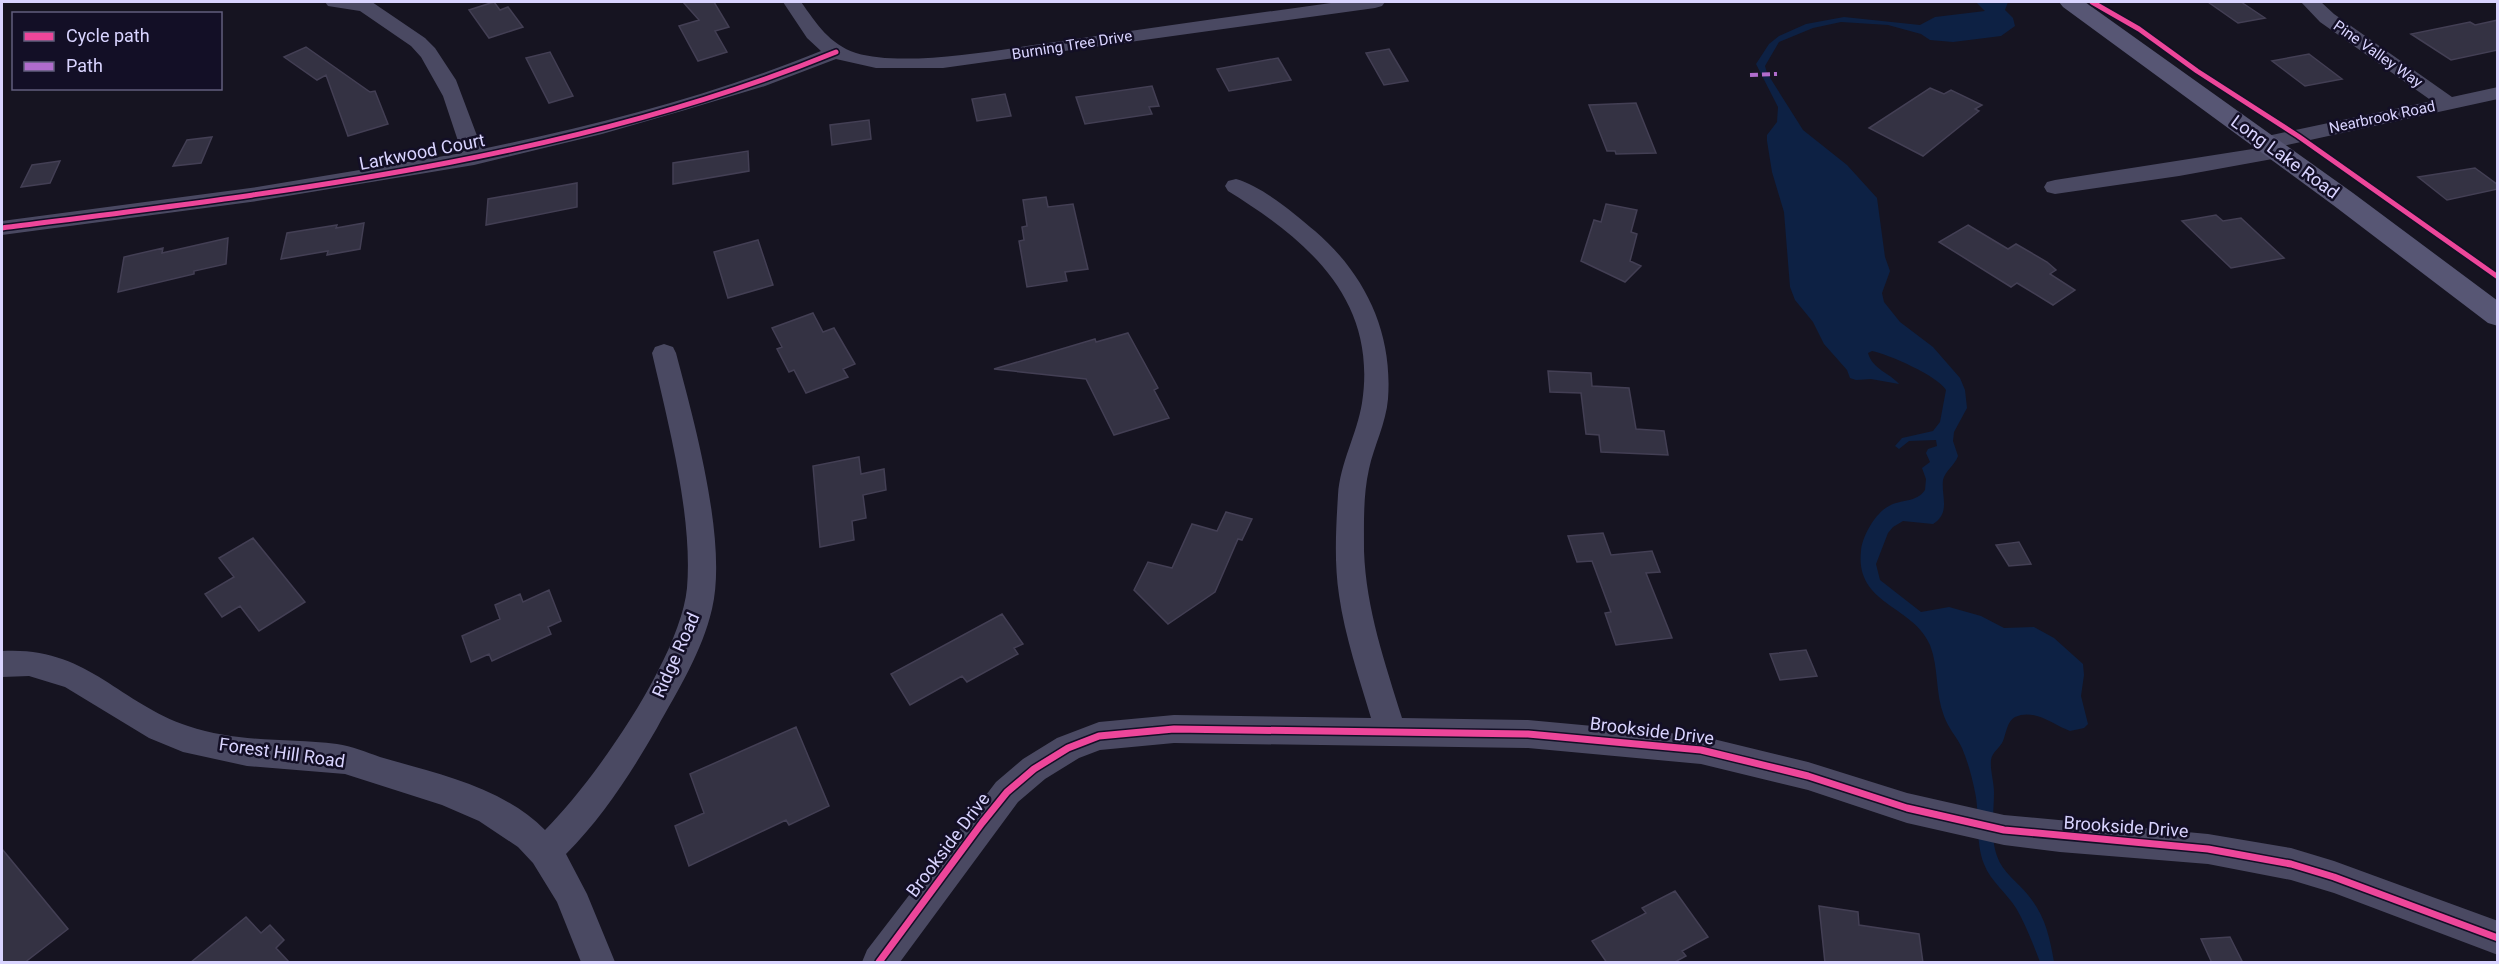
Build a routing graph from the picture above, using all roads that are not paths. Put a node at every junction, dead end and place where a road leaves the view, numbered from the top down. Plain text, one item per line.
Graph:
1 (335, 2) edge
2 (792, 2) edge
3 (1376, 2) edge
4 (2071, 2) edge
5 (2310, 2) edge
6 (363, 4) edge
7 (836, 52) junction
8 (2498, 93) edge
9 (2448, 103) junction
10 (2272, 147) junction
11 (474, 158) junction
12 (1236, 186) dead end
13 (2055, 187) dead end
14 (2, 228) edge
15 (2498, 316) edge
16 (664, 353) dead end
17 (2, 664) edge
18 (1390, 732) junction
19 (545, 852) junction
20 (2498, 938) edge
21 (598, 963) edge
22 (879, 963) edge

1 - 6 street
2 - 7 street, Burning Tree Drive
3 - 7 street, Burning Tree Drive
4 - 10 main road, Long Lake Road
5 - 9 street, Pine Valley Way
6 - 11 street
7 - 11 street, Larkwood Court
8 - 9 street, Nearbrook Road
9 - 10 street, Nearbrook Road
10 - 13 street, Nearbrook Road
10 - 15 main road, Long Lake Road
11 - 14 street, Larkwood Court
12 - 18 street
16 - 19 street, Ridge Road
17 - 19 street, Forest Hill Road
18 - 20 street, Brookside Drive
18 - 22 street, Brookside Drive
19 - 21 street, Forest Hill Road

